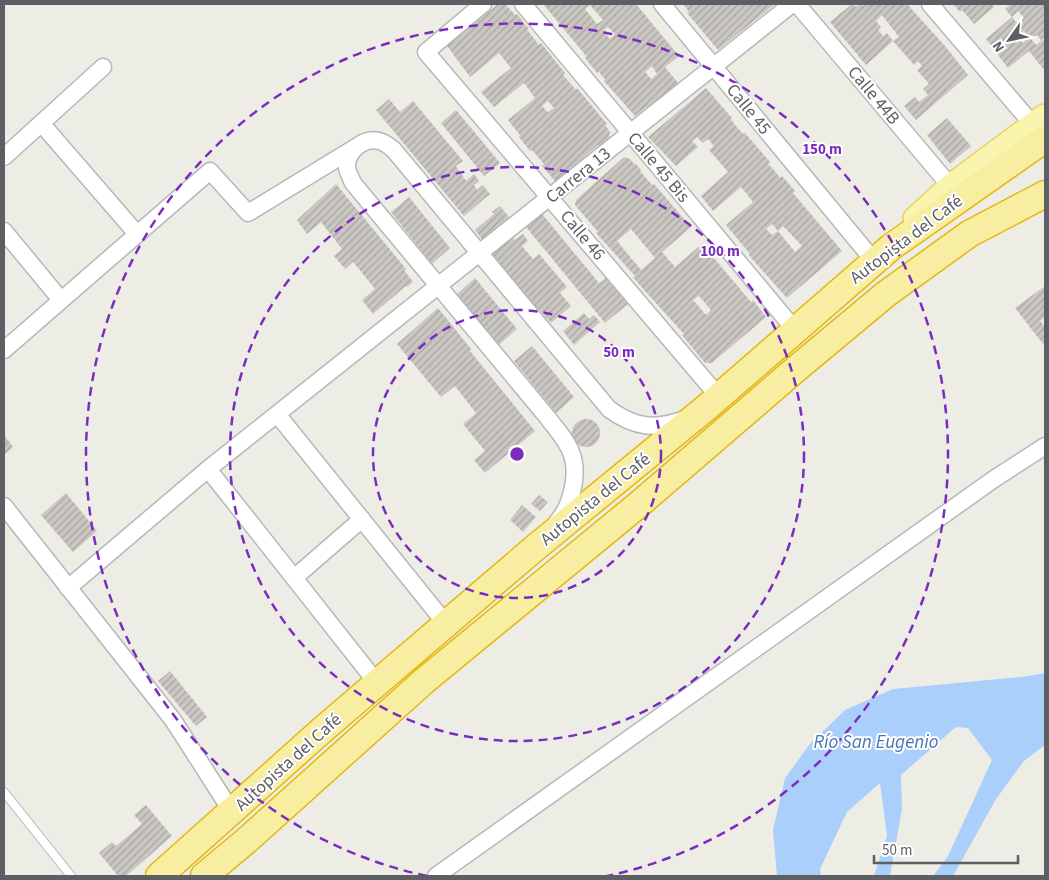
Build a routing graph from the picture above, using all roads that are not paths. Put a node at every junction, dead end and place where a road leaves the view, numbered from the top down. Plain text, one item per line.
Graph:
1 (483, 4) edge
2 (523, 4) edge
3 (662, 4) edge
4 (792, 4) edge
5 (797, 4) edge
6 (930, 4) edge
7 (714, 66) junction
8 (103, 67) dead end
9 (41, 123) junction
10 (1041, 127) edge
11 (631, 133) junction
12 (356, 147) junction
13 (4, 157) edge
14 (951, 187) junction
15 (1045, 194) edge
16 (550, 197) junction
17 (4, 232) edge
18 (137, 234) junction
19 (479, 254) junction
20 (882, 254) junction
21 (439, 286) junction
22 (61, 300) junction
23 (795, 330) junction
24 (4, 350) edge
25 (713, 402) junction
26 (277, 414) junction
27 (1045, 446) edge
28 (208, 469) junction
29 (4, 506) edge
30 (362, 519) junction
31 (536, 547) junction
32 (294, 578) junction
33 (68, 588) junction
34 (446, 624) junction
35 (377, 683) junction
36 (4, 792) edge
37 (232, 812) junction
38 (71, 876) edge
39 (159, 876) edge
40 (204, 876) edge
41 (436, 876) edge

1 - 16 street, Calle 46
2 - 11 street, Calle 45 Bis
3 - 7 street, Calle 45
4 - 7 street, Carrera 13
5 - 14 street, Calle 44B
6 - 10 street
7 - 11 street, Carrera 13
7 - 20 street, Calle 45
8 - 9 street
9 - 13 street
9 - 18 street
10 - 14 main road
10 - 20 highway, Autopista del Café
11 - 16 street, Carrera 13
11 - 23 street, Calle 45 Bis
12 - 18 street
12 - 19 street
12 - 21 street
14 - 20 main road
15 - 40 highway, Autopista del Café
16 - 19 street, Carrera 13
16 - 25 street, Calle 46
17 - 22 street
18 - 22 street
19 - 21 street, Carrera 13
19 - 25 street
20 - 23 highway, Autopista del Café
21 - 26 street, Carrera 13
21 - 31 street
22 - 24 street
23 - 25 highway, Autopista del Café
25 - 31 highway, Autopista del Café
26 - 28 street, Carrera 13
26 - 30 street
27 - 41 street
28 - 32 street
28 - 33 street, Carrera 13
29 - 33 street
30 - 32 street
30 - 34 street
31 - 34 highway, Autopista del Café
32 - 35 street
33 - 37 street
34 - 35 highway, Autopista del Café
35 - 37 highway, Autopista del Café
36 - 38 lane
37 - 39 highway, Autopista del Café

